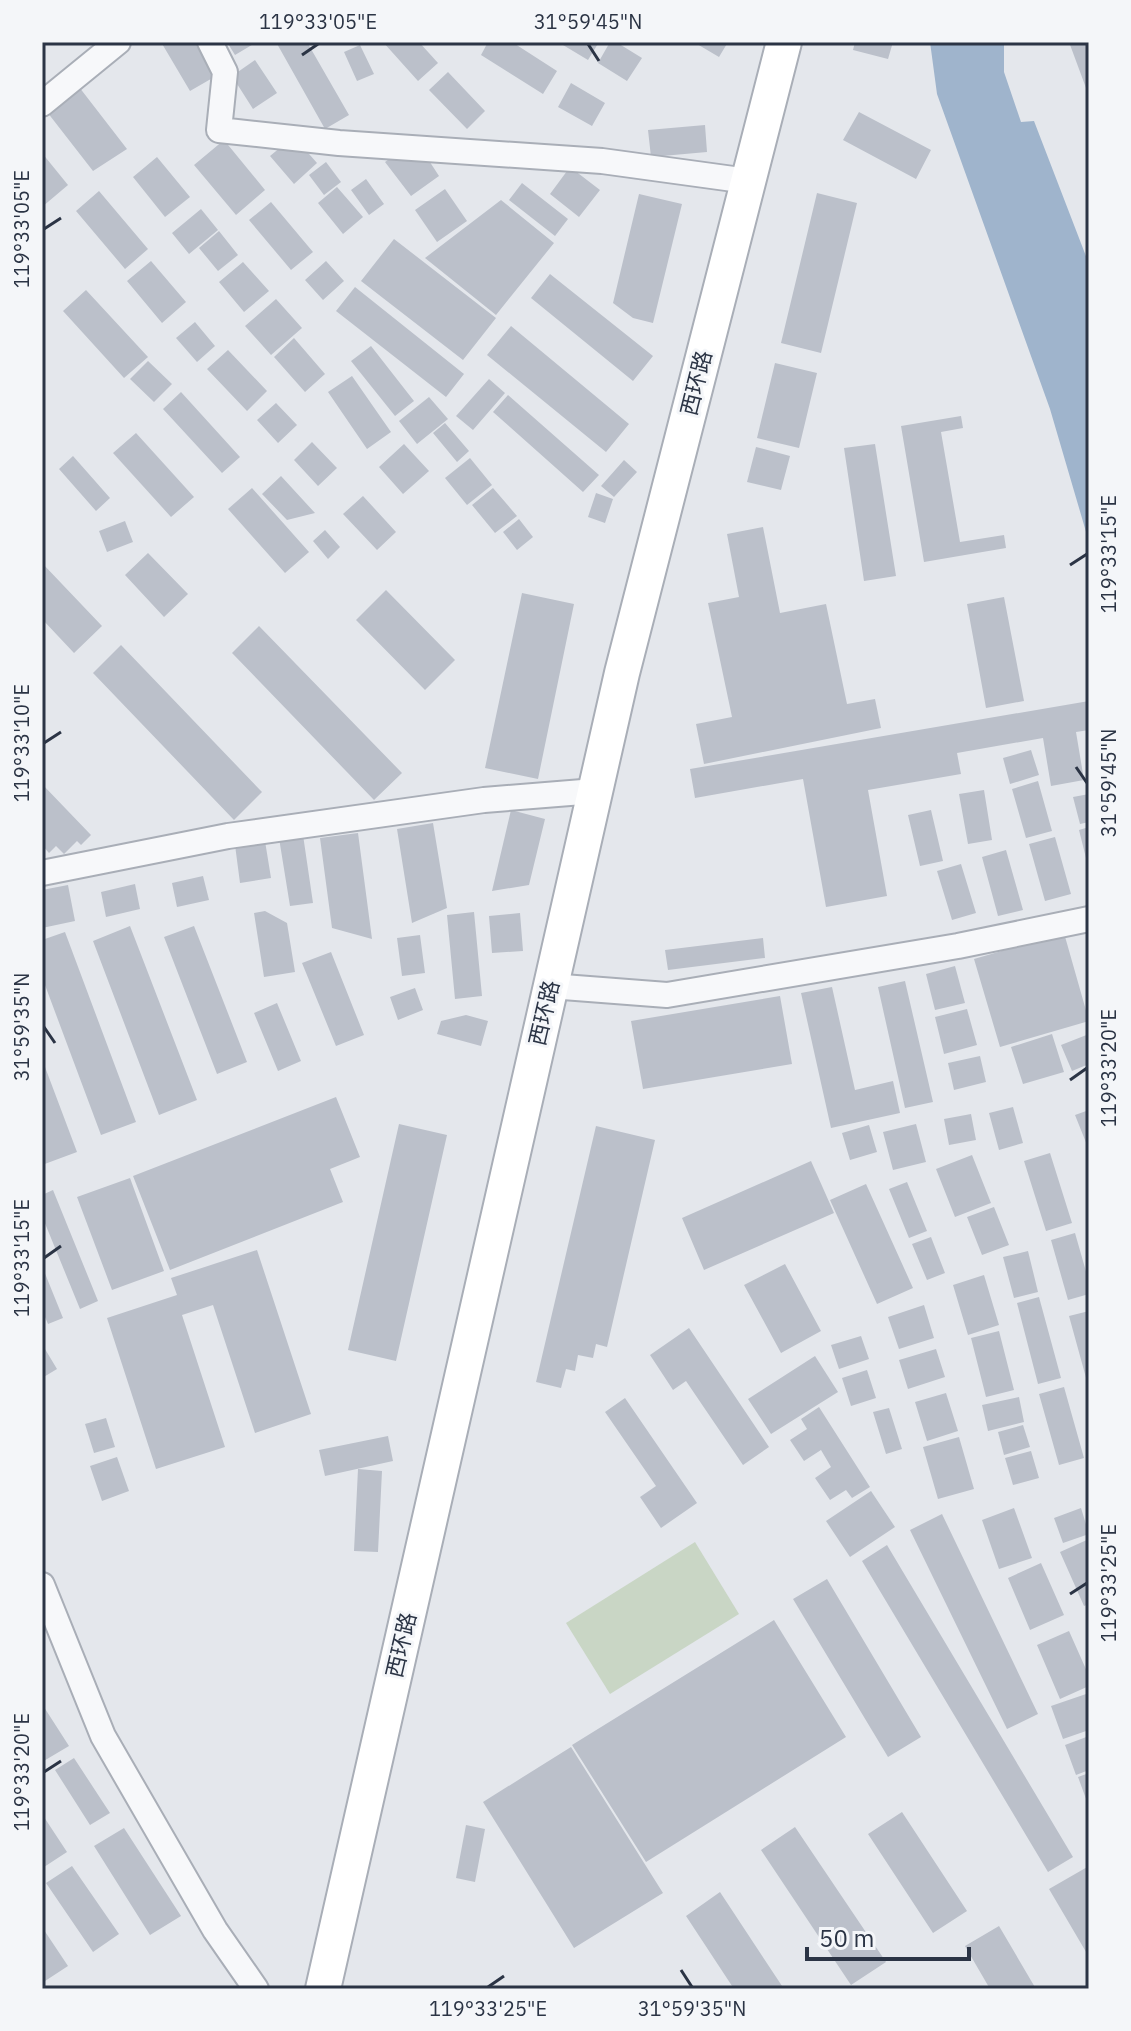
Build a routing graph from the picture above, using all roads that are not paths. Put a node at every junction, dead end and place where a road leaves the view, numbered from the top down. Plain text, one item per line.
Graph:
1 (118, 42) edge
2 (210, 42) edge
3 (770, 42) edge
4 (784, 42) edge
5 (42, 104) edge
6 (742, 180) junction
7 (595, 791) junction
8 (42, 873) edge
9 (1089, 919) edge
10 (550, 986) junction
11 (42, 1585) edge
12 (256, 1989) edge
13 (323, 1989) edge

1 - 5 street
2 - 6 street
3 - 6 street, 西环路
4 - 6 street, 西环路
6 - 7 street, 西环路
7 - 8 street
7 - 10 street, 西环路
9 - 10 street
10 - 13 street, 西环路
11 - 12 street

